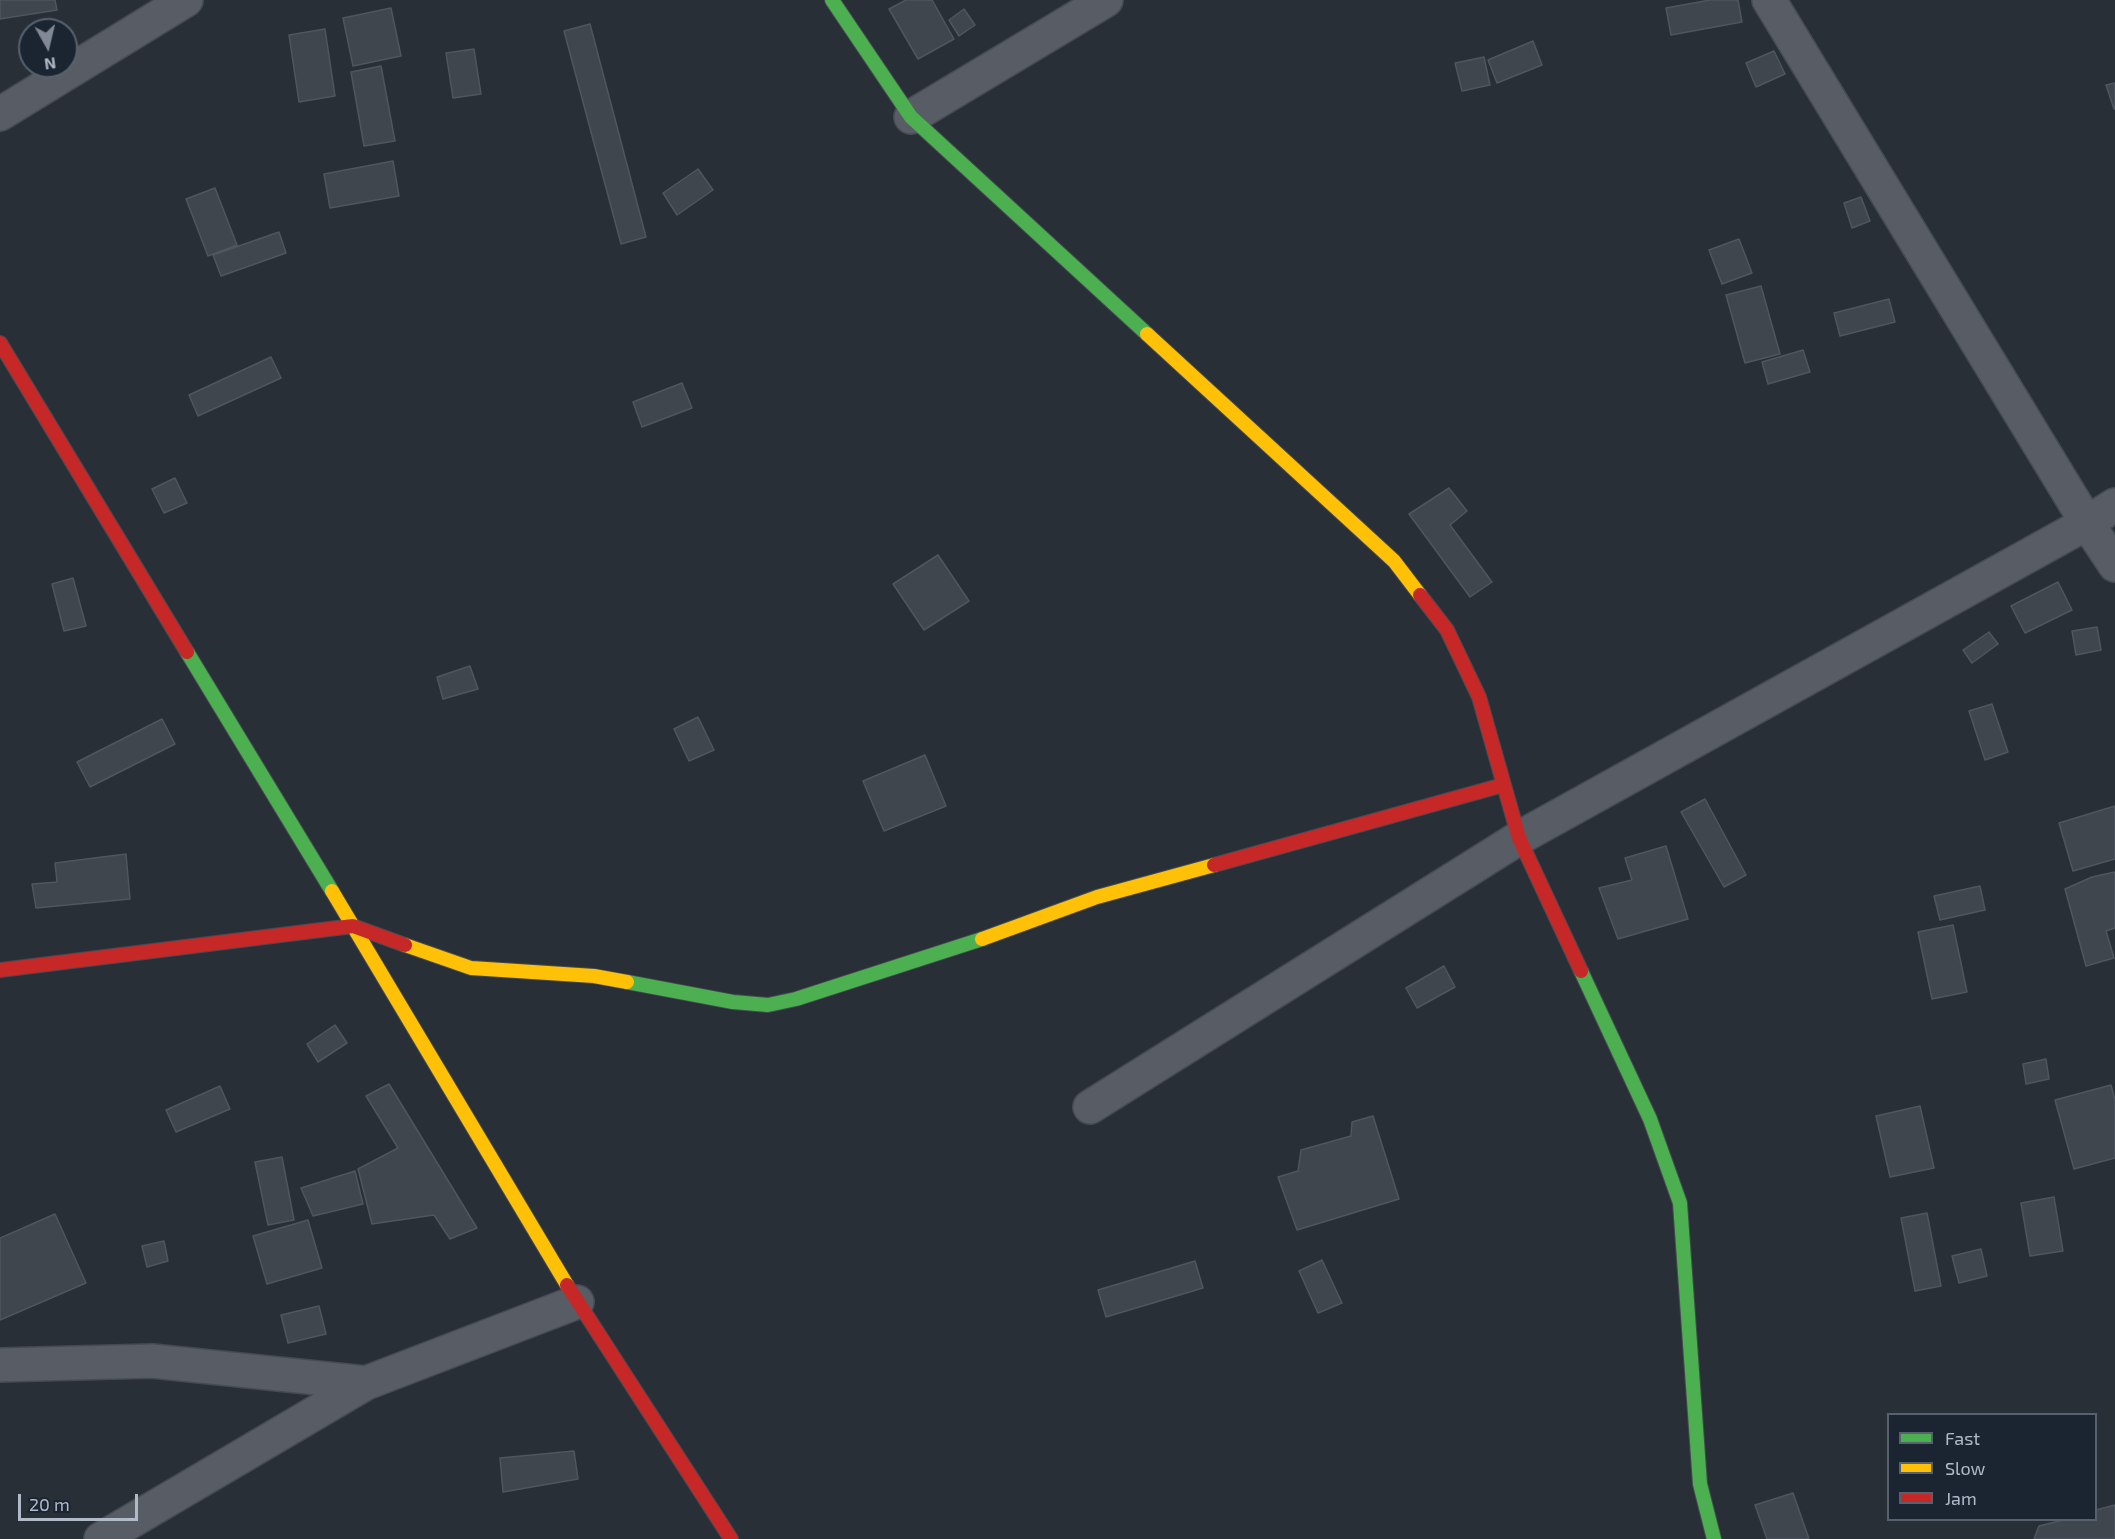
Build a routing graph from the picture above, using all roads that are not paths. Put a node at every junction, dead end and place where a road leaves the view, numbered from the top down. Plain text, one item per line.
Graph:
1 (186, 0) edge
2 (832, 0) edge
3 (1106, 0) edge
4 (1769, 0) edge
5 (0, 114) edge
6 (911, 117) junction
7 (0, 343) edge
8 (2115, 505) edge
9 (2087, 523) junction
10 (2115, 566) edge
11 (1503, 786) junction
12 (1519, 838) junction
13 (353, 926) junction
14 (0, 970) edge
15 (1090, 1107) dead end
16 (577, 1302) junction
17 (0, 1365) edge
18 (366, 1383) junction
19 (101, 1539) edge
20 (731, 1539) edge
21 (1714, 1539) edge

1 - 5 street
2 - 6 street
3 - 6 street
4 - 9 street
6 - 11 street
7 - 13 street
8 - 9 street
9 - 10 street
9 - 12 street
11 - 12 street
11 - 13 street
12 - 15 street
12 - 21 street
13 - 14 street
13 - 16 street
16 - 18 street
16 - 20 street
17 - 18 street
18 - 19 street

